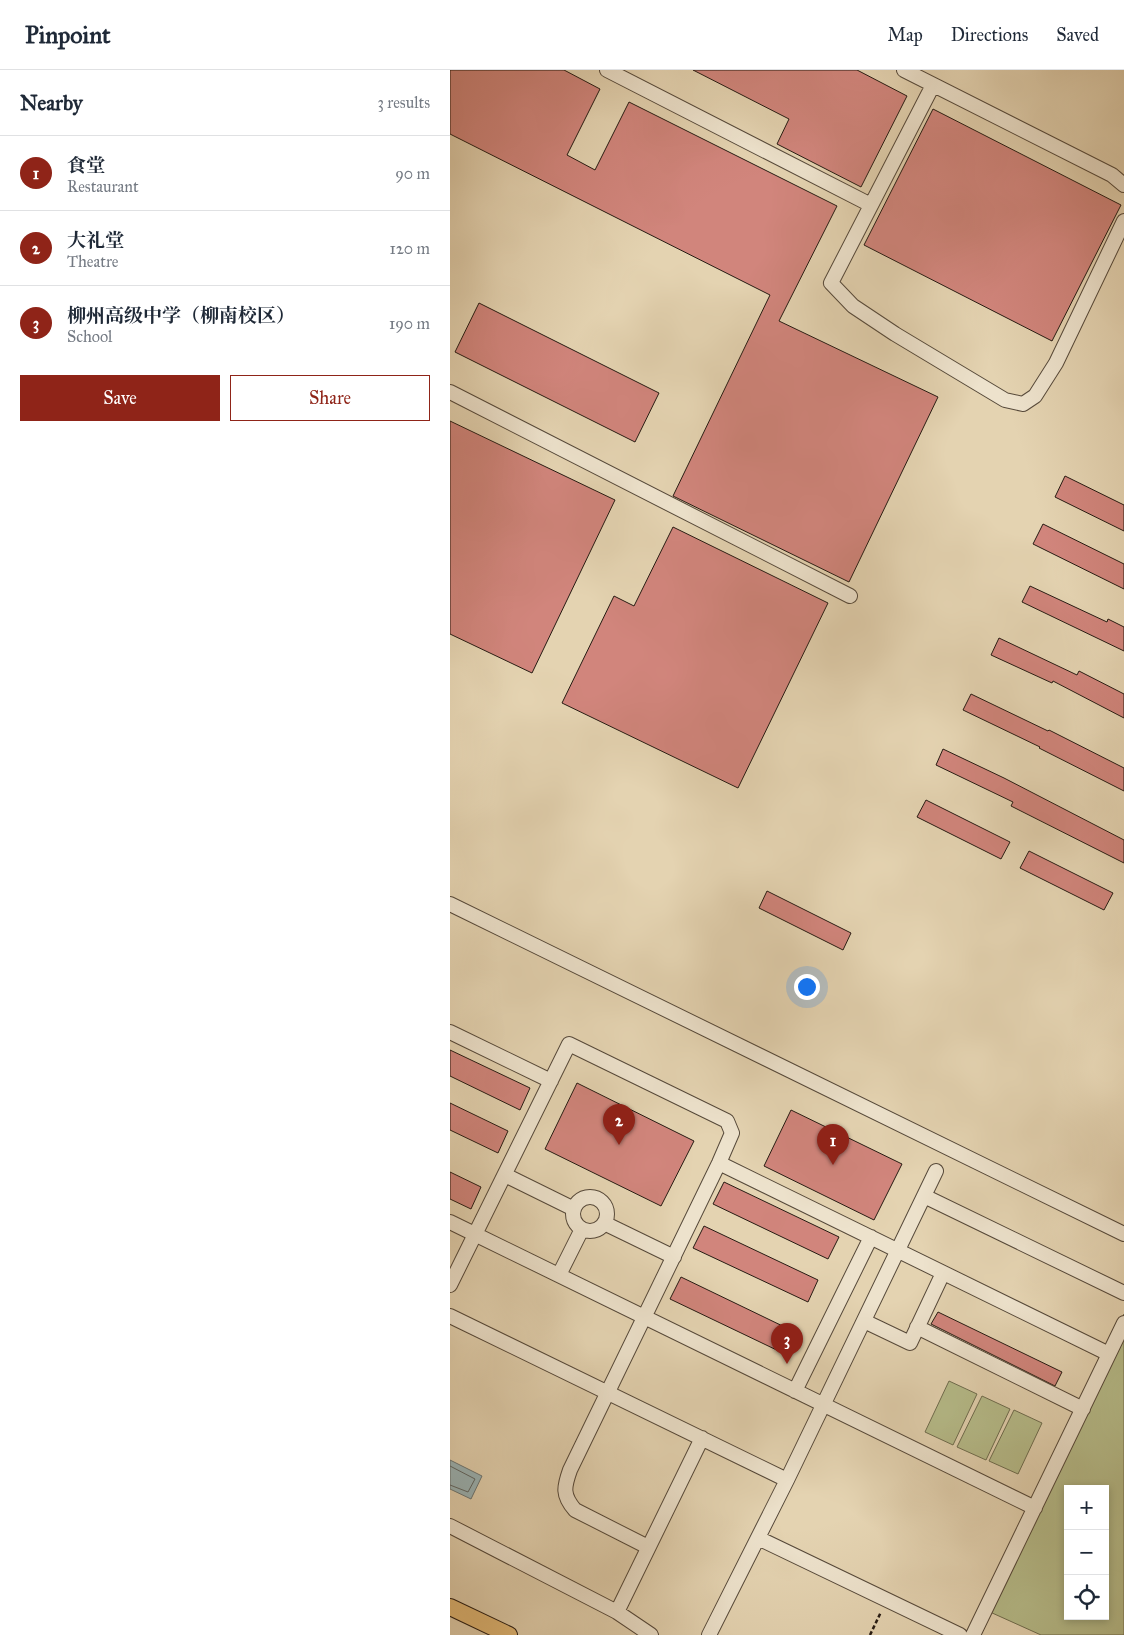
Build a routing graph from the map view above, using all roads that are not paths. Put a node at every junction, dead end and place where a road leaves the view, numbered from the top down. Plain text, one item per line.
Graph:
1 (607, 70) edge
2 (904, 70) edge
3 (627, 74) edge
4 (933, 85) junction
5 (1124, 185) edge
6 (871, 205) junction
7 (1124, 221) edge
8 (450, 392) edge
9 (850, 596) dead end
10 (450, 904) edge
11 (450, 1032) edge
12 (551, 1081) junction
13 (719, 1163) junction
14 (936, 1171) dead end
15 (504, 1175) junction
16 (924, 1196) junction
17 (574, 1209) junction
18 (450, 1222) edge
19 (604, 1223) junction
20 (582, 1230) junction
21 (475, 1234) junction
22 (1124, 1234) edge
23 (871, 1237) junction
24 (898, 1250) junction
25 (674, 1257) junction
26 (944, 1273) junction
27 (559, 1276) junction
28 (450, 1285) edge
29 (1124, 1293) edge
30 (450, 1316) edge
31 (645, 1317) junction
32 (864, 1321) junction
33 (1124, 1323) edge
34 (917, 1327) junction
35 (1109, 1354) junction
36 (795, 1391) junction
37 (608, 1392) junction
38 (823, 1404) junction
39 (1083, 1409) junction
40 (702, 1438) junction
41 (787, 1480) junction
42 (1035, 1508) junction
43 (450, 1526) edge
44 (758, 1538) junction
45 (648, 1547) junction
46 (450, 1607) edge
47 (616, 1612) junction
48 (508, 1635) edge
49 (651, 1635) edge
50 (709, 1635) edge
51 (960, 1635) edge
52 (973, 1635) edge

1 - 3 street
2 - 4 street
3 - 6 street
4 - 5 street
4 - 6 street
6 - 7 street
8 - 9 street
10 - 22 street
11 - 12 street
12 - 13 street
12 - 15 street
13 - 23 street
13 - 25 street
14 - 16 street
15 - 17 street
15 - 21 street
16 - 24 street
16 - 29 street
17 - 19 street
17 - 20 street
18 - 21 street
19 - 20 street
19 - 25 street
20 - 27 street
21 - 27 street
21 - 28 street
23 - 24 street
23 - 36 street
24 - 26 street
24 - 32 street
25 - 31 street
26 - 34 street
26 - 35 street
27 - 31 street
30 - 37 street
31 - 36 street
31 - 37 street
32 - 34 street
32 - 38 street
33 - 35 street
34 - 39 street
35 - 39 street
36 - 38 street
37 - 40 street
37 - 45 street
38 - 41 street
38 - 42 street
39 - 42 street
40 - 41 street
40 - 45 street
41 - 44 street
42 - 52 street
43 - 47 street
44 - 50 street
44 - 51 street
45 - 47 street
46 - 48 main road
47 - 49 street

